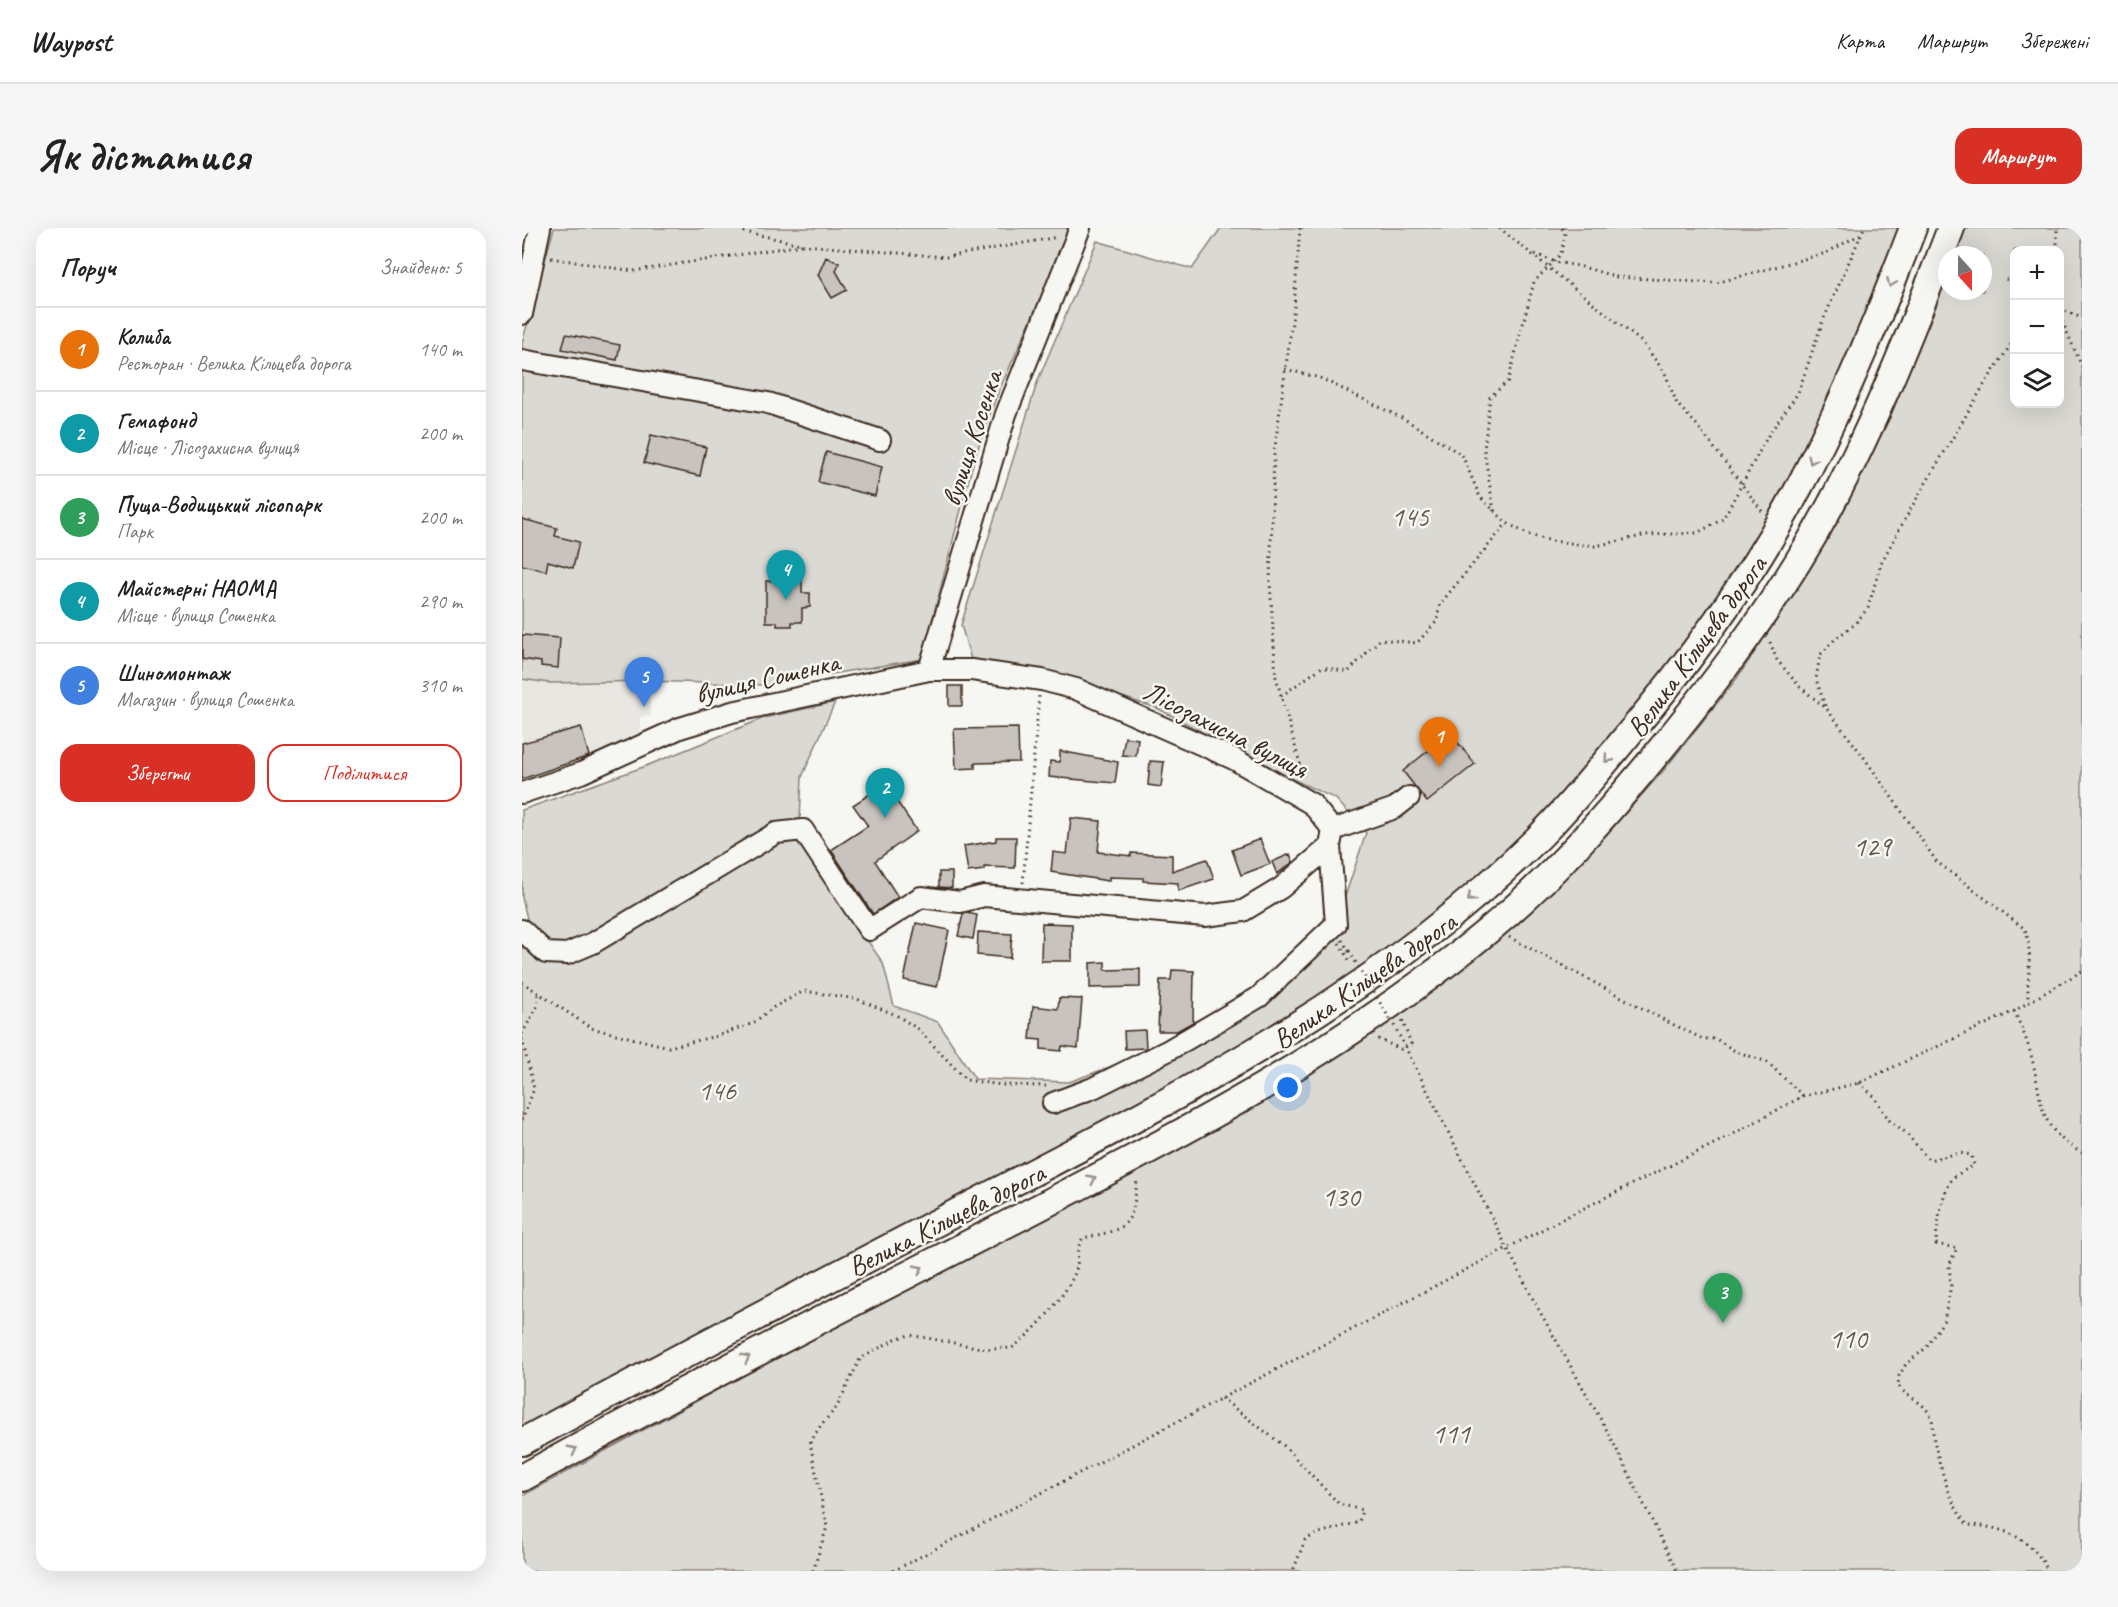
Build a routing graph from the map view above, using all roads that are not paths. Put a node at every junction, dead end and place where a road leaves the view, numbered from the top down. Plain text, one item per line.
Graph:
1 (540, 228) edge
2 (1913, 228) edge
3 (1951, 228) edge
4 (1078, 231) edge
5 (522, 310) edge
6 (522, 360) edge
7 (880, 440) dead end
8 (929, 669) junction
9 (522, 792) edge
10 (1409, 797) dead end
11 (1331, 838) junction
12 (522, 930) edge
13 (1051, 1095) road end
14 (522, 1442) edge
15 (522, 1478) edge

1 - 5 street
2 -> 14 main road, Велика Кільцева дорога
15 -> 3 main road, Велика Кільцева дорога
4 - 8 street, вулиця Косенка
6 - 7 street
8 - 9 street, вулиця Сошенка
8 - 11 street, Лісозахисна вулиця
10 - 11 street
11 - 12 street
11 - 13 street

